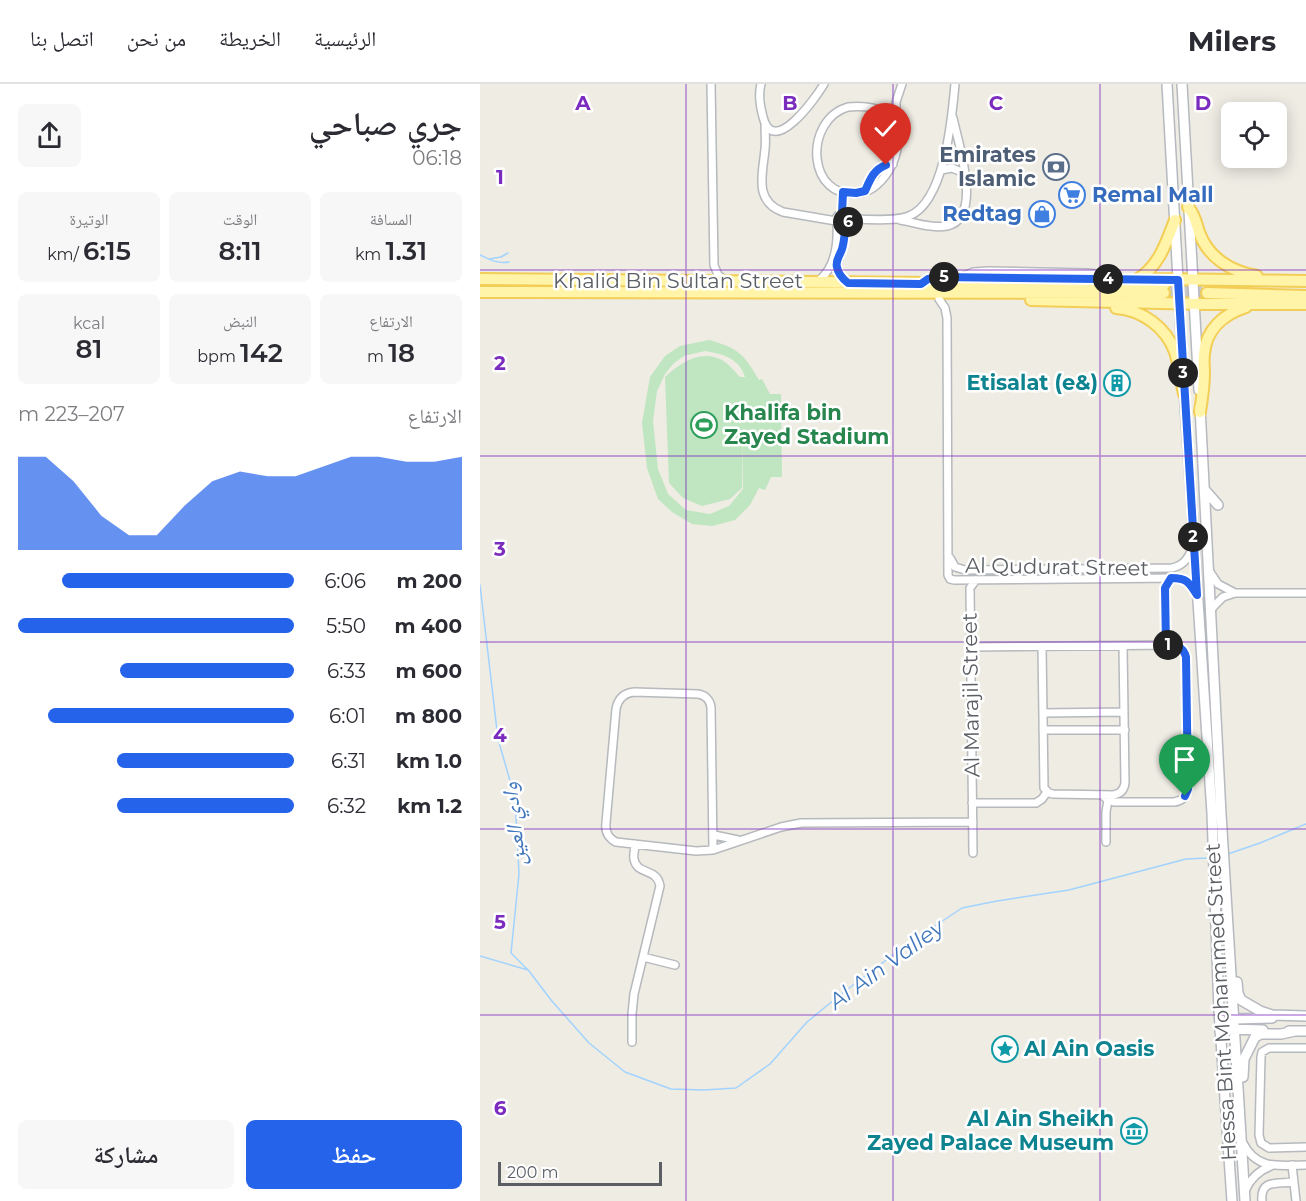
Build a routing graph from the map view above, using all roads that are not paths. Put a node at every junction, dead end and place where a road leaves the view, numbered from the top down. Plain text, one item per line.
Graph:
1 (711, 84) edge
2 (761, 84) edge
3 (824, 84) edge
4 (902, 84) edge
5 (955, 84) edge
6 (1167, 84) edge
7 (1182, 84) edge
8 (896, 102) junction
9 (884, 112) junction
10 (952, 116) junction
11 (765, 125) junction
12 (896, 127) junction
13 (780, 131) junction
14 (947, 142) junction
15 (958, 142) junction
16 (765, 148) junction
17 (893, 164) junction
18 (941, 170) junction
19 (964, 173) junction
20 (865, 191) junction
21 (843, 192) junction
22 (1188, 207) junction
23 (920, 209) junction
24 (846, 219) junction
25 (895, 219) junction
26 (1175, 220) junction
27 (836, 222) junction
28 (927, 225) junction
29 (839, 249) junction
30 (714, 265) junction
31 (480, 279) edge
32 (1138, 279) junction
33 (1178, 280) junction
34 (1192, 280) junction
35 (1281, 280) junction
36 (1306, 281) edge
37 (705, 282) junction
38 (726, 282) junction
39 (816, 282) junction
40 (848, 283) junction
41 (921, 284) junction
42 (1306, 287) edge
43 (480, 292) edge
44 (884, 293) junction
45 (1306, 296) edge
46 (939, 299) junction
47 (1041, 300) junction
48 (1179, 304) junction
49 (1194, 304) junction
50 (1260, 304) junction
51 (1306, 304) edge
52 (1184, 394) junction
53 (1200, 412) junction
54 (1204, 489) junction
55 (1218, 505) dead end
56 (1194, 545) junction
57 (949, 556) junction
58 (1138, 568) junction
59 (960, 569) junction
60 (1208, 569) junction
61 (948, 573) junction
62 (1138, 578) junction
63 (1158, 578) junction
64 (1171, 578) junction
65 (962, 580) junction
66 (976, 580) junction
67 (969, 588) junction
68 (1165, 588) junction
69 (1235, 592) junction
70 (1306, 593) edge
71 (1197, 595) junction
72 (1210, 611) junction
73 (1166, 645) junction
74 (1042, 646) junction
75 (1124, 646) junction
76 (970, 647) junction
77 (1124, 712) junction
78 (1043, 713) junction
79 (1043, 730) junction
80 (1125, 730) junction
81 (1047, 792) junction
82 (1102, 795) junction
83 (1108, 801) junction
84 (972, 802) junction
85 (1216, 813) junction
86 (972, 822) junction
87 (714, 835) junction
88 (743, 840) junction
89 (1106, 842) dead end
90 (635, 844) junction
91 (714, 850) junction
92 (973, 853) dead end
93 (1230, 954) junction
94 (643, 957) junction
95 (675, 965) dead end
96 (1306, 1016) edge
97 (1234, 1019) junction
98 (1221, 1027) junction
99 (1235, 1030) junction
100 (1306, 1030) edge
101 (1295, 1031) junction
102 (632, 1042) dead end
103 (1306, 1048) edge
104 (1239, 1099) junction
105 (1241, 1138) junction
106 (1306, 1147) edge
107 (1292, 1165) junction
108 (1306, 1165) edge
109 (1273, 1166) junction
110 (1293, 1182) junction
111 (1245, 1197) edge
112 (1231, 1198) edge
113 (1262, 1201) edge
114 (1296, 1201) edge

1 - 30 street
2 - 11 street
3 - 13 street
4 - 8 street
5 - 10 street
6 - 26 main road, Hessa Bint Mohammed Street
7 - 22 main road, Hessa Bint Mohammed Street
8 - 9 street
8 - 12 street
9 - 12 street
9 - 21 street
10 - 14 street
10 - 15 street
11 - 13 street
11 - 16 street
12 - 17 street
13 - 16 street
14 - 15 street
14 - 18 street
15 - 19 street
16 - 27 street
17 - 20 street
17 - 20 street
18 - 19 street
18 - 23 street
19 - 28 street
20 - 21 street
21 - 24 street
22 - 34 main road, Hessa Bint Mohammed Street
22 - 35 main road
23 - 25 street
23 - 28 street
24 - 25 street
24 - 27 street
24 - 29 street
25 - 28 street
26 - 32 main road
26 - 33 main road, Hessa Bint Mohammed Street
27 - 29 street
29 - 39 street
29 - 40 street
30 - 37 street
30 - 38 street
31 - 37 main road, Khalid Bin Sultan Street
32 - 33 main road
32 - 41 main road
33 - 34 main road
33 - 48 main road, Hessa Bint Mohammed Street
34 - 35 main road
34 - 49 main road, Hessa Bint Mohammed Street
35 - 36 main road
37 - 38 main road, Khalid Bin Sultan Street
38 - 39 main road, Khalid Bin Sultan Street
39 - 40 main road, Khalid Bin Sultan Street
40 - 41 main road, Khalid Bin Sultan Street
41 - 44 main road, Khalid Bin Sultan Street
42 - 45 main road
43 - 44 main road, Khalid Bin Sultan Street
44 - 46 main road
46 - 47 main road
46 - 57 street, Al Qudurat Street
47 - 48 main road
47 - 52 main road
48 - 49 main road
48 - 52 main road, Hessa Bint Mohammed Street
49 - 50 main road
49 - 53 main road, Hessa Bint Mohammed Street
50 - 51 main road
50 - 53 main road
52 - 56 main road, Hessa Bint Mohammed Street
53 - 54 main road, Hessa Bint Mohammed Street
54 - 55 main road
54 - 60 main road, Hessa Bint Mohammed Street
56 - 58 street, Al Qudurat Street
56 - 71 main road, Hessa Bint Mohammed Street
57 - 59 street, Al Qudurat Street
57 - 61 street, Al Qudurat Street
58 - 59 street, Al Qudurat Street
58 - 62 street
59 - 61 street
59 - 65 street
60 - 69 street
60 - 72 main road, Hessa Bint Mohammed Street
61 - 65 street, Al Qudurat Street
62 - 63 street, Al Qudurat Street
62 - 66 street, Al Qudurat Street
63 - 64 street, Al Qudurat Street
63 - 68 street
64 - 68 street
64 - 71 street, Al Qudurat Street
65 - 66 street, Al Qudurat Street
65 - 67 street, Al Marajil Street
66 - 67 street, Al Marajil Street
67 - 76 street, Al Marajil Street
68 - 73 street
69 - 70 street
69 - 72 street
71 - 85 main road, Hessa Bint Mohammed Street
72 - 85 main road, Hessa Bint Mohammed Street
73 - 75 street
73 - 83 street
74 - 75 street
74 - 76 street
74 - 78 street
75 - 77 street
76 - 84 street, Al Marajil Street
77 - 78 street
77 - 80 street
78 - 79 street
79 - 80 street
79 - 81 street
80 - 82 street
81 - 82 street
81 - 84 street, Al Marajil Street
82 - 83 street
83 - 89 street
84 - 86 street, Al Marajil Street
85 - 93 main road, Hessa Bint Mohammed Street
85 - 98 main road, Hessa Bint Mohammed Street
86 - 88 street
86 - 92 street, Al Marajil Street
87 - 88 street
87 - 90 street
87 - 91 street
88 - 91 street
90 - 91 street
90 - 94 street
93 - 96 main road
93 - 97 main road, Hessa Bint Mohammed Street
94 - 95 street
94 - 102 street
96 - 97 main road
97 - 98 main road
97 - 99 main road, Hessa Bint Mohammed Street
98 - 99 main road
98 - 112 main road, Hessa Bint Mohammed Street
99 - 101 main road
99 - 104 main road, Hessa Bint Mohammed Street
100 - 101 main road
101 - 104 main road
103 - 106 street
104 - 105 main road, Hessa Bint Mohammed Street
105 - 109 street
105 - 111 main road, Hessa Bint Mohammed Street
107 - 108 street
107 - 109 street
107 - 110 street
109 - 111 street
110 - 113 street
110 - 114 street

